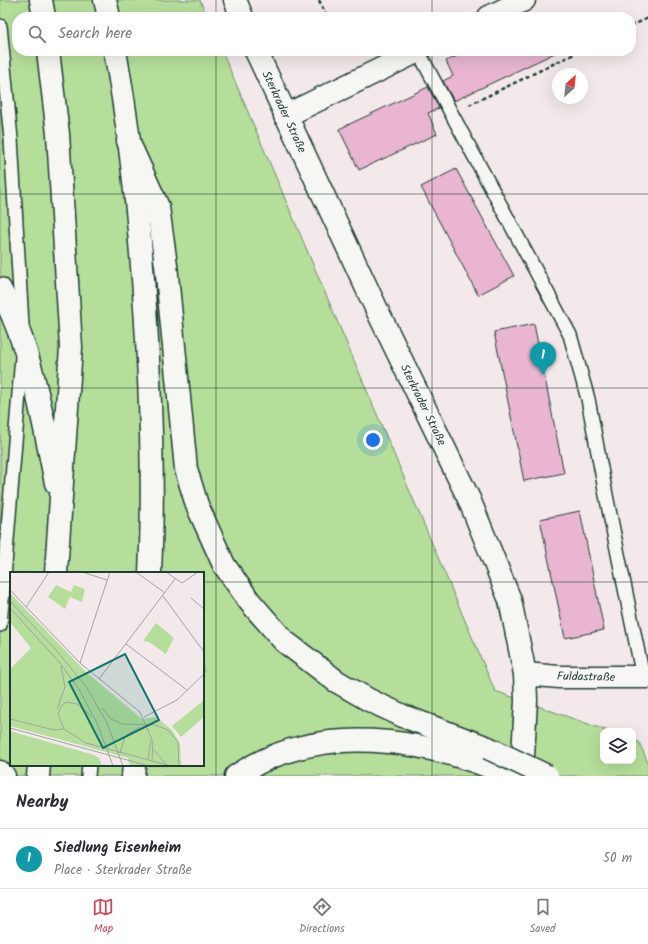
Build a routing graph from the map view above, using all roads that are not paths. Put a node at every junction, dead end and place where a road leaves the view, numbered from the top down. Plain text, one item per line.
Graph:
1 (41, 0) edge
2 (105, 0) edge
3 (235, 0) edge
4 (524, 0) edge
5 (43, 12) edge
6 (108, 12) edge
7 (240, 12) edge
8 (499, 12) edge
9 (0, 26) edge
10 (49, 56) edge
11 (116, 56) edge
12 (258, 56) edge
13 (408, 56) edge
14 (421, 56) edge
15 (285, 116) junction
16 (128, 141) junction
17 (0, 289) edge
18 (23, 341) junction
19 (62, 513) junction
20 (56, 572) edge
21 (150, 572) edge
22 (0, 625) edge
23 (525, 674) junction
24 (646, 677) edge
25 (487, 756) junction
26 (39, 766) edge
27 (89, 766) edge
28 (134, 766) edge
29 (0, 772) edge
30 (4, 776) edge
31 (38, 776) edge
32 (88, 776) edge
33 (133, 776) edge
34 (236, 776) edge
35 (512, 776) edge
36 (522, 776) edge
37 (547, 776) edge

1 - 5 main road
2 - 6 main road
3 - 7 main road
4 - 8 main road
9 - 18 lane
10 - 19 main road
11 - 16 main road
12 - 15 main road, Sterkrader Straße
13 - 15 main road
14 - 24 lane
15 - 23 main road, Sterkrader Straße
16 - 21 main road
16 - 25 main road
17 - 18 main road
18 - 19 main road
18 - 22 lane
19 - 20 main road
23 - 24 main road, Fuldastraße
23 - 36 main road, Sterkrader Straße
25 - 34 main road
25 - 35 main road
25 - 37 main road, bridge
26 - 31 main road
27 - 32 lane
28 - 33 main road
29 - 30 main road

